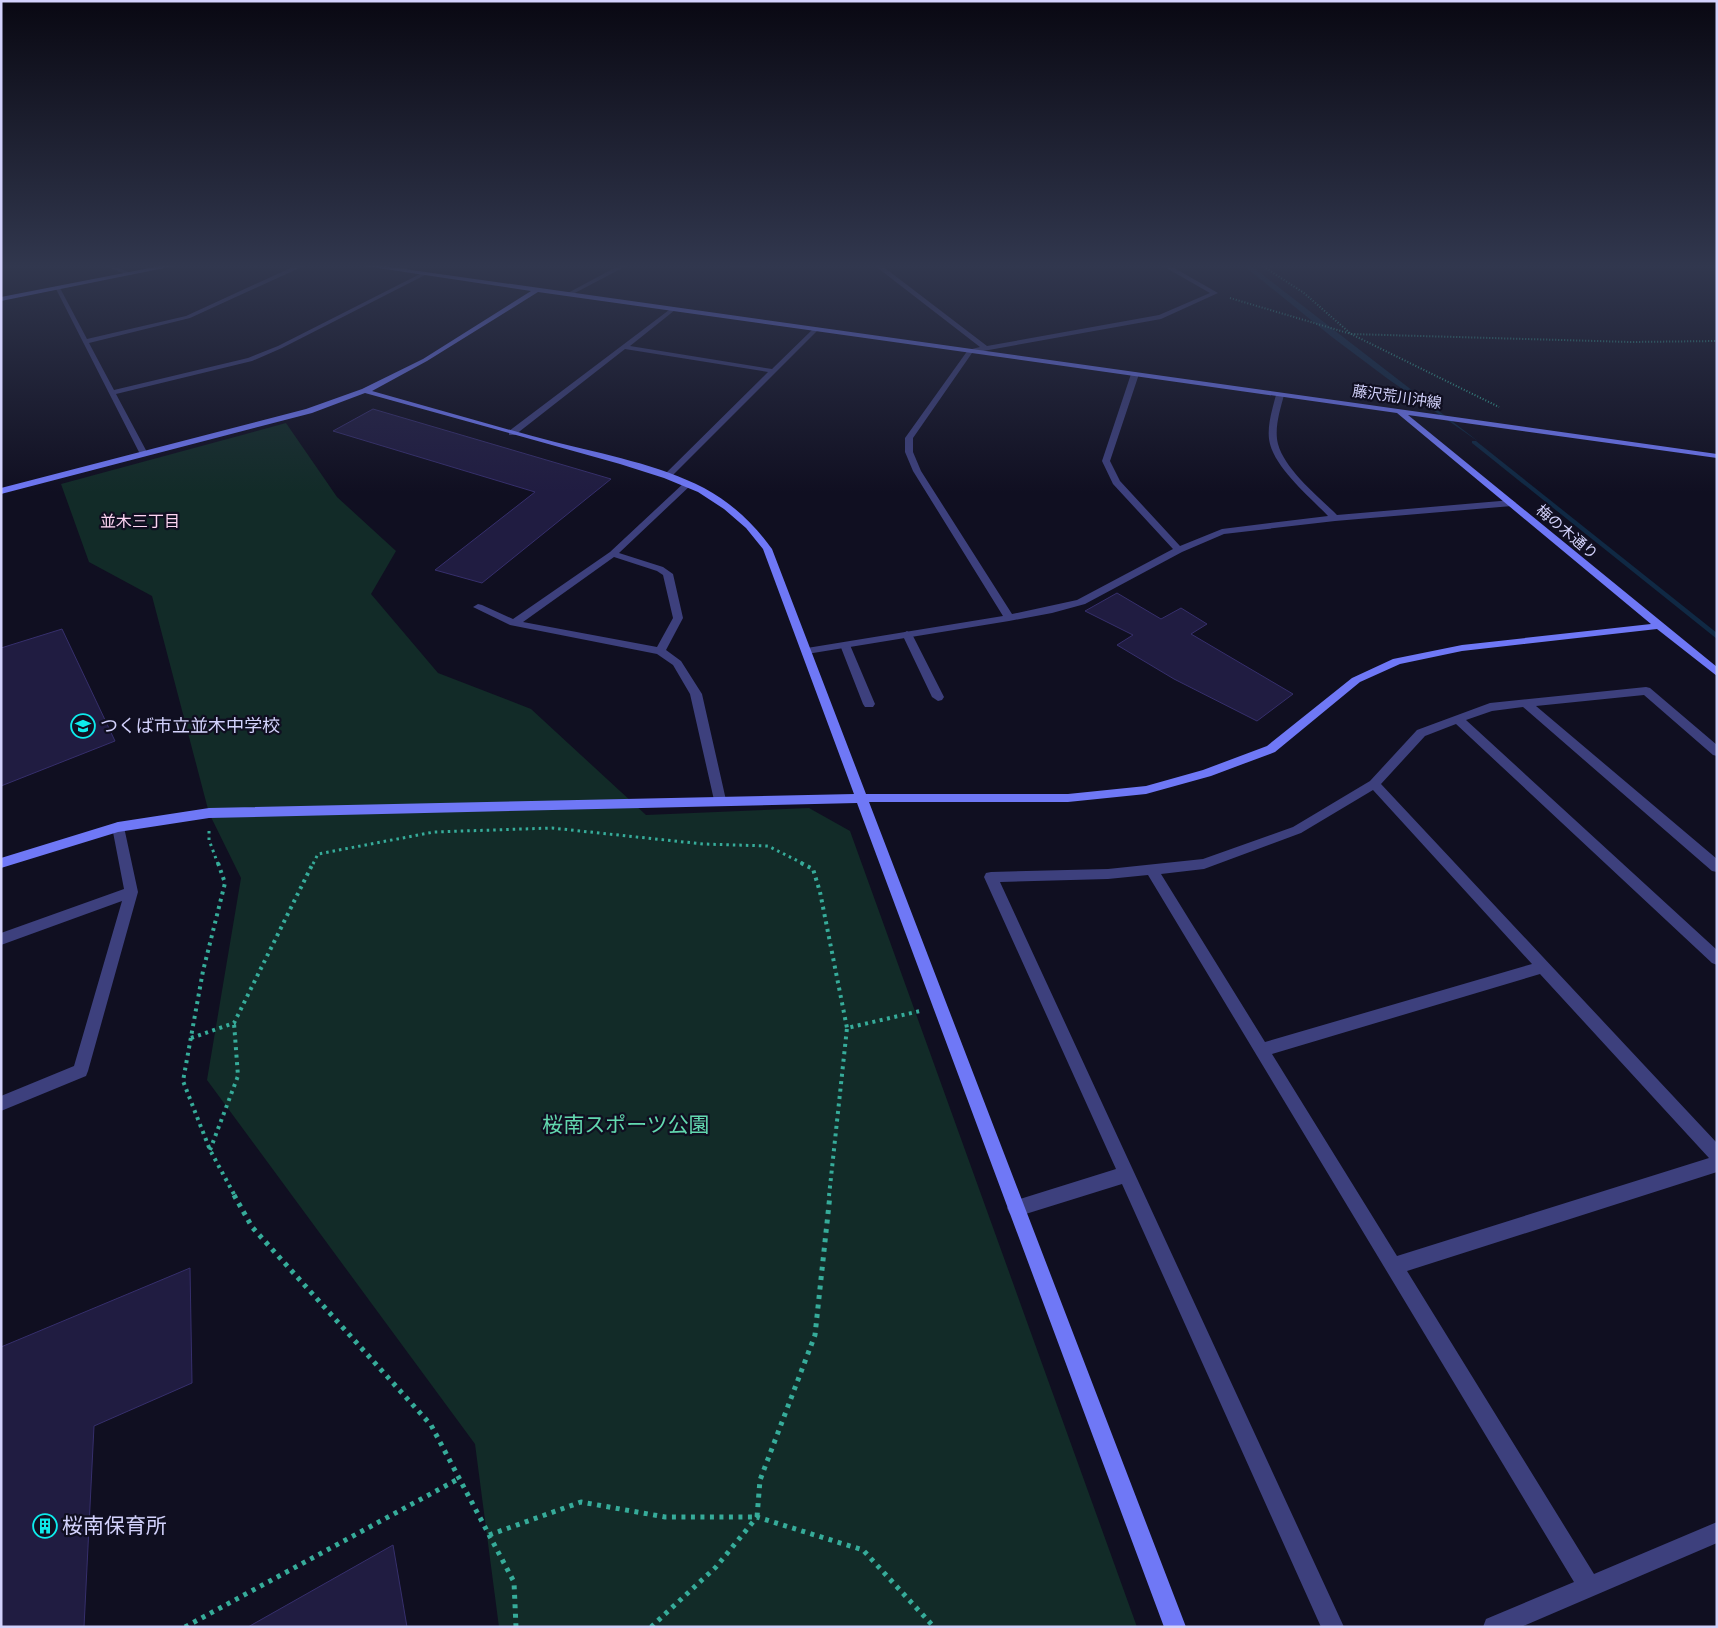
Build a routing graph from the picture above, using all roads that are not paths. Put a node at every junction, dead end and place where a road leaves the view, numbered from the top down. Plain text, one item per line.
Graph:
1 (90, 341) edge
2 (292, 341) edge
3 (456, 341) edge
4 (632, 341) edge
5 (804, 341) edge
6 (900, 341) edge
7 (977, 341) edge
8 (1026, 341) edge
9 (85, 342) joint
10 (624, 347) junction
11 (986, 348) junction
12 (970, 351) junction
13 (774, 371) junction
14 (1135, 374) junction
15 (365, 391) junction
16 (112, 393) junction
17 (1280, 395) junction
18 (1400, 412) junction
19 (512, 433) junction
20 (144, 454) junction
21 (1717, 456) edge
22 (667, 476) junction
23 (688, 484) junction
24 (1, 491) edge
25 (1512, 504) junction
26 (1335, 518) junction
27 (1179, 550) junction
28 (613, 554) junction
29 (478, 607) dead end
30 (1009, 618) junction
31 (514, 623) junction
32 (1659, 626) junction
33 (908, 634) junction
34 (845, 644) junction
35 (660, 651) junction
36 (807, 651) junction
37 (1715, 669) edge
38 (938, 697) dead end
39 (1525, 703) junction
40 (869, 704) dead end
41 (1458, 719) junction
42 (1717, 752) edge
43 (1374, 784) junction
44 (860, 798) junction
45 (720, 800) junction
46 (118, 827) junction
47 (1, 863) edge
48 (1717, 867) edge
49 (1151, 869) junction
50 (132, 892) junction
51 (1, 939) edge
52 (1717, 959) edge
53 (1543, 967) junction
54 (1262, 1050) junction
55 (1, 1104) edge
56 (1717, 1155) edge
57 (1717, 1164) edge
58 (1125, 1175) junction
59 (1016, 1208) junction
60 (1394, 1266) junction
61 (1717, 1532) edge
62 (1589, 1586) junction
63 (1175, 1627) edge
64 (1333, 1627) edge
65 (1494, 1627) edge

1 - 9 street
2 - 16 street
3 - 15 street
4 - 10 street
5 - 13 street
6 - 12 street, 藤沢荒川沖線
7 - 11 street
8 - 11 street
9 - 16 street
10 - 13 street
10 - 19 street
11 - 12 street
12 - 14 street, 藤沢荒川沖線
12 - 30 street
13 - 22 street
14 - 17 street, 藤沢荒川沖線
14 - 27 street
15 - 19 street
15 - 20 street
16 - 20 street
17 - 18 street, 藤沢荒川沖線
17 - 26 street
18 - 21 street, 藤沢荒川沖線
18 - 25 street, 梅の木通り
19 - 22 street
20 - 24 street
22 - 23 street
23 - 28 street
23 - 36 street
25 - 26 street
25 - 32 street, 梅の木通り
26 - 27 street
27 - 30 street
28 - 31 street
28 - 35 street
29 - 31 street
30 - 33 street
31 - 35 street
32 - 37 street, 梅の木通り
32 - 44 street
33 - 34 street
33 - 38 street
34 - 36 street
34 - 40 street
35 - 45 street
36 - 44 street
39 - 41 street
39 - 42 street
39 - 48 street
41 - 43 street
41 - 52 street
43 - 49 street
43 - 53 street
44 - 45 street
44 - 59 street
45 - 46 street
46 - 47 street
46 - 50 street
49 - 54 street
49 - 58 street
50 - 51 street
50 - 55 street
53 - 54 street
53 - 56 street
54 - 60 street
57 - 60 street
58 - 59 street
58 - 64 street
59 - 63 street
60 - 62 street
61 - 62 street
62 - 65 street

